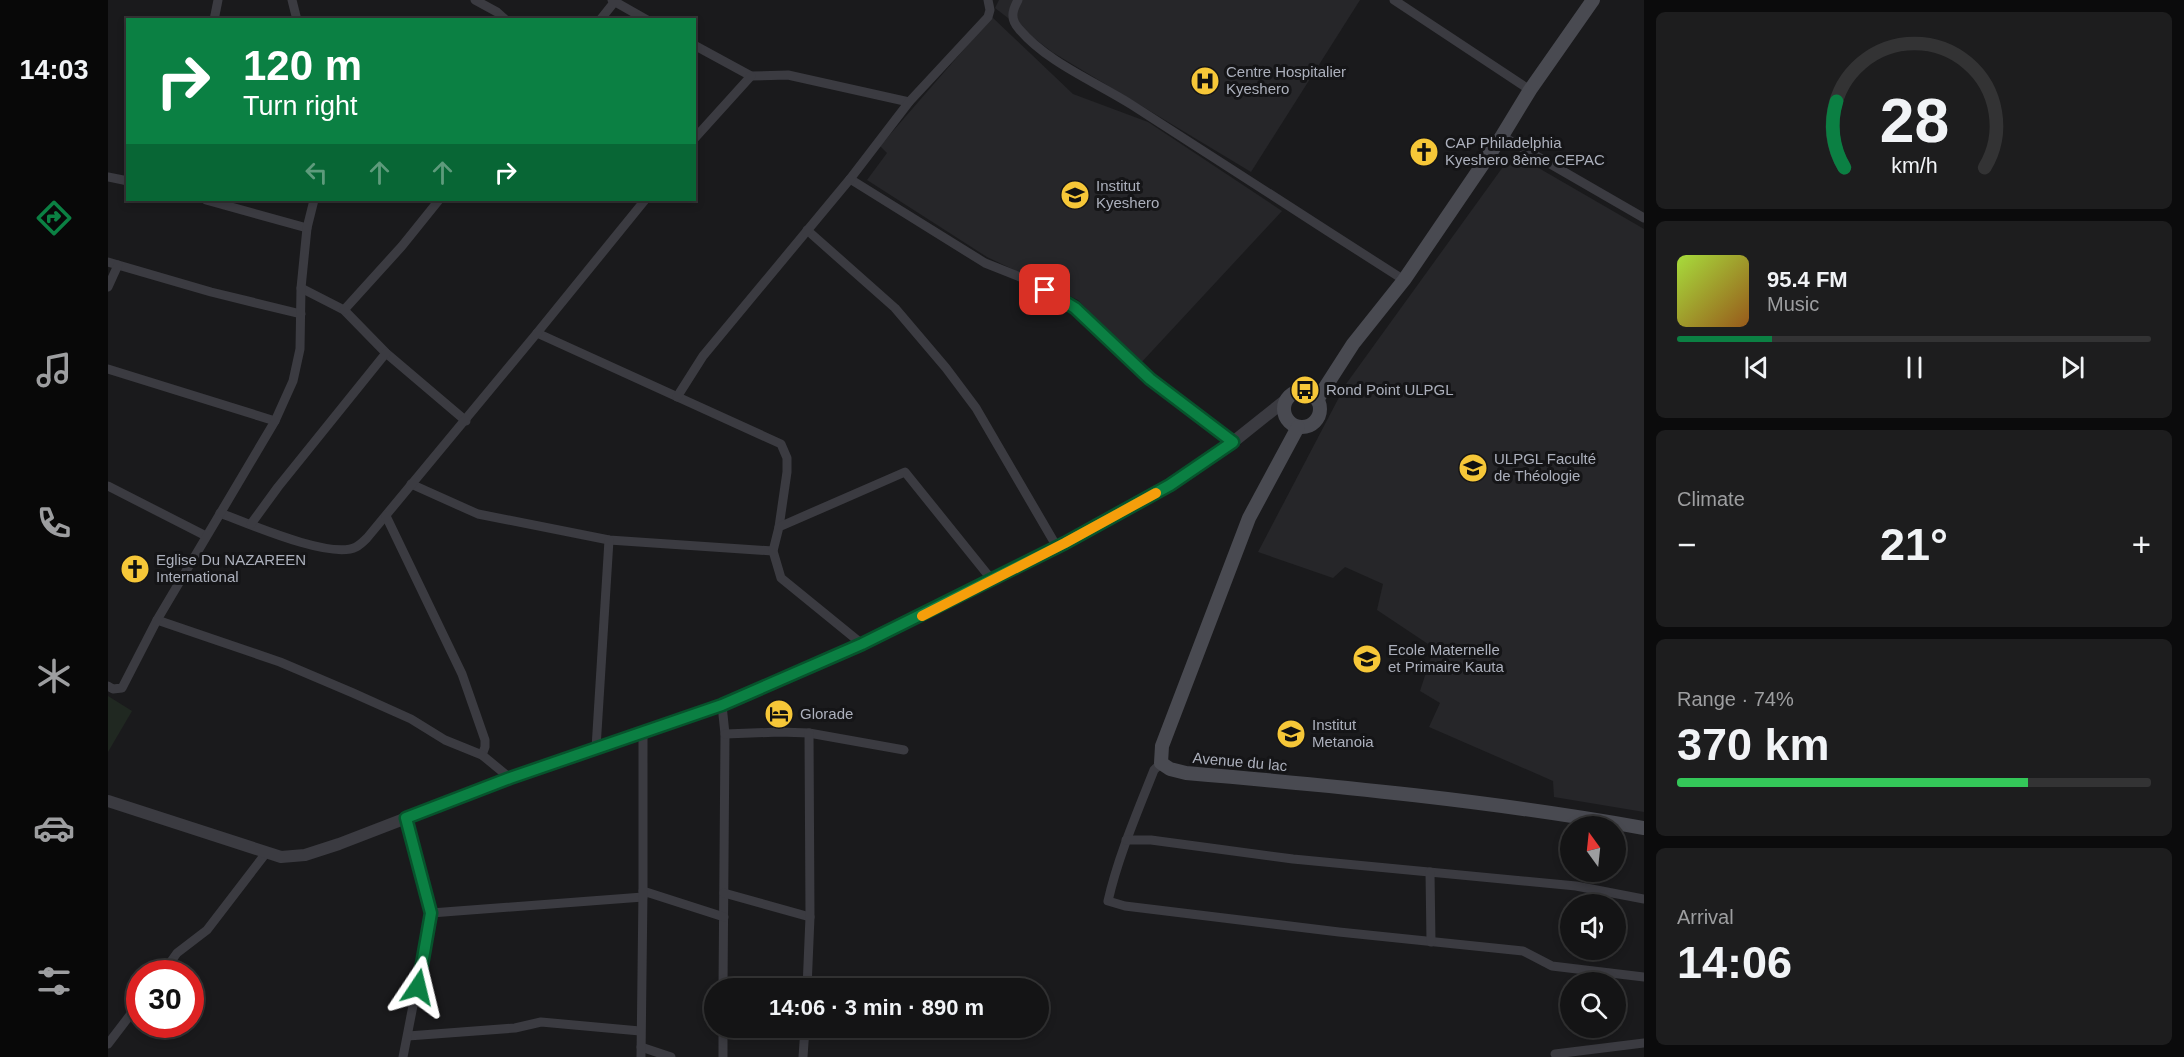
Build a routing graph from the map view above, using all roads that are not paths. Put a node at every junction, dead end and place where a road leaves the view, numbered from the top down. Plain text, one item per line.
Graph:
1 (218, 0) edge
2 (292, 0) edge
3 (475, 0) edge
4 (988, 0) edge
5 (1018, 0) edge
6 (1394, 0) edge
7 (1593, 0) edge
8 (614, 1) edge
9 (214, 18) edge
10 (296, 18) edge
11 (504, 18) edge
12 (601, 18) edge
13 (644, 18) edge
14 (696, 46) edge
15 (751, 76) junction
16 (1530, 90) junction
17 (909, 102) junction
18 (1502, 136) junction
19 (696, 137) edge
20 (108, 177) edge
21 (850, 179) junction
22 (126, 181) edge
23 (210, 201) edge
24 (314, 201) edge
25 (438, 201) edge
26 (644, 201) edge
27 (1644, 218) edge
28 (307, 228) junction
29 (807, 230) junction
30 (113, 263) edge
31 (1404, 280) junction
32 (108, 287) edge
33 (301, 288) junction
34 (344, 310) junction
35 (301, 314) junction
36 (537, 333) junction
37 (386, 353) junction
38 (108, 369) edge
39 (676, 397) junction
40 (1287, 399) junction
41 (1317, 400) junction
42 (275, 421) junction
43 (466, 421) junction
44 (1298, 427) junction
45 (1233, 442) junction
46 (411, 484) junction
47 (108, 486) edge
48 (220, 513) junction
49 (386, 516) junction
50 (251, 524) junction
51 (779, 527) junction
52 (206, 536) junction
53 (609, 540) junction
54 (1057, 547) junction
55 (773, 551) junction
56 (992, 580) junction
57 (157, 620) junction
58 (862, 644) junction
59 (108, 686) edge
60 (722, 705) junction
61 (642, 732) junction
62 (809, 733) junction
63 (726, 734) junction
64 (596, 748) junction
65 (904, 750) dead end
66 (482, 755) junction
67 (1161, 763) junction
68 (510, 778) junction
69 (108, 801) edge
70 (406, 818) junction
71 (1644, 828) edge
72 (1126, 840) junction
73 (266, 854) junction
74 (1430, 872) junction
75 (724, 893) junction
76 (643, 894) junction
77 (1644, 899) edge
78 (431, 913) junction
79 (724, 917) junction
80 (810, 917) junction
81 (1431, 942) junction
82 (172, 960) edge
83 (1644, 977) edge
84 (723, 978) edge
85 (807, 978) edge
86 (126, 1020) edge
87 (640, 1031) junction
88 (408, 1036) junction
89 (723, 1038) edge
90 (804, 1038) edge
91 (1644, 1043) edge
92 (108, 1044) edge
93 (641, 1052) edge
94 (1555, 1054) dead end
95 (403, 1057) edge
96 (672, 1057) edge
97 (723, 1057) edge
98 (803, 1057) edge

1 - 9 street
2 - 10 street
3 - 11 street
4 - 17 street
5 - 31 street
6 - 16 street
7 - 16 main road
8 - 12 street
8 - 13 street
14 - 15 street
15 - 17 street
15 - 19 street
16 - 18 main road
17 - 21 street
18 - 27 street
18 - 31 main road
20 - 22 street
21 - 29 street
21 - 45 street
23 - 28 street
24 - 28 street
25 - 34 street
26 - 36 street
28 - 33 street
29 - 39 street
29 - 54 street
30 - 32 street
30 - 35 street
31 - 41 main road
33 - 34 street
33 - 35 street
34 - 37 street
35 - 42 street
36 - 39 street
36 - 43 street
37 - 43 street
37 - 50 street
38 - 42 street
39 - 51 street
40 - 41 main road
40 - 44 main road
40 - 45 street
41 - 44 main road
42 - 48 street
43 - 46 street
44 - 67 main road
45 - 54 street
46 - 49 street
46 - 53 street
47 - 52 street
48 - 50 street
48 - 52 street
49 - 50 street
49 - 66 street
51 - 55 street
51 - 56 street
52 - 57 street
53 - 55 street
53 - 64 street
54 - 56 street
55 - 58 street
56 - 58 street
57 - 59 street
57 - 66 street
58 - 60 street
60 - 61 street
60 - 63 street
61 - 64 street
61 - 76 street
62 - 63 street
62 - 65 street
62 - 80 street
63 - 75 street
64 - 68 street
66 - 68 street
67 - 71 main road, Avenue du lac
67 - 72 street
68 - 70 street
69 - 73 street
70 - 73 street
70 - 78 street
72 - 74 street
72 - 81 street
73 - 82 street
74 - 77 street
74 - 81 street
75 - 79 street
75 - 80 street
76 - 78 street
76 - 79 street
76 - 87 street
78 - 88 street
79 - 84 street
80 - 85 street
81 - 83 street
86 - 92 street
87 - 88 street
87 - 93 street
88 - 95 street
89 - 97 street
90 - 98 street
91 - 94 street
93 - 96 street

